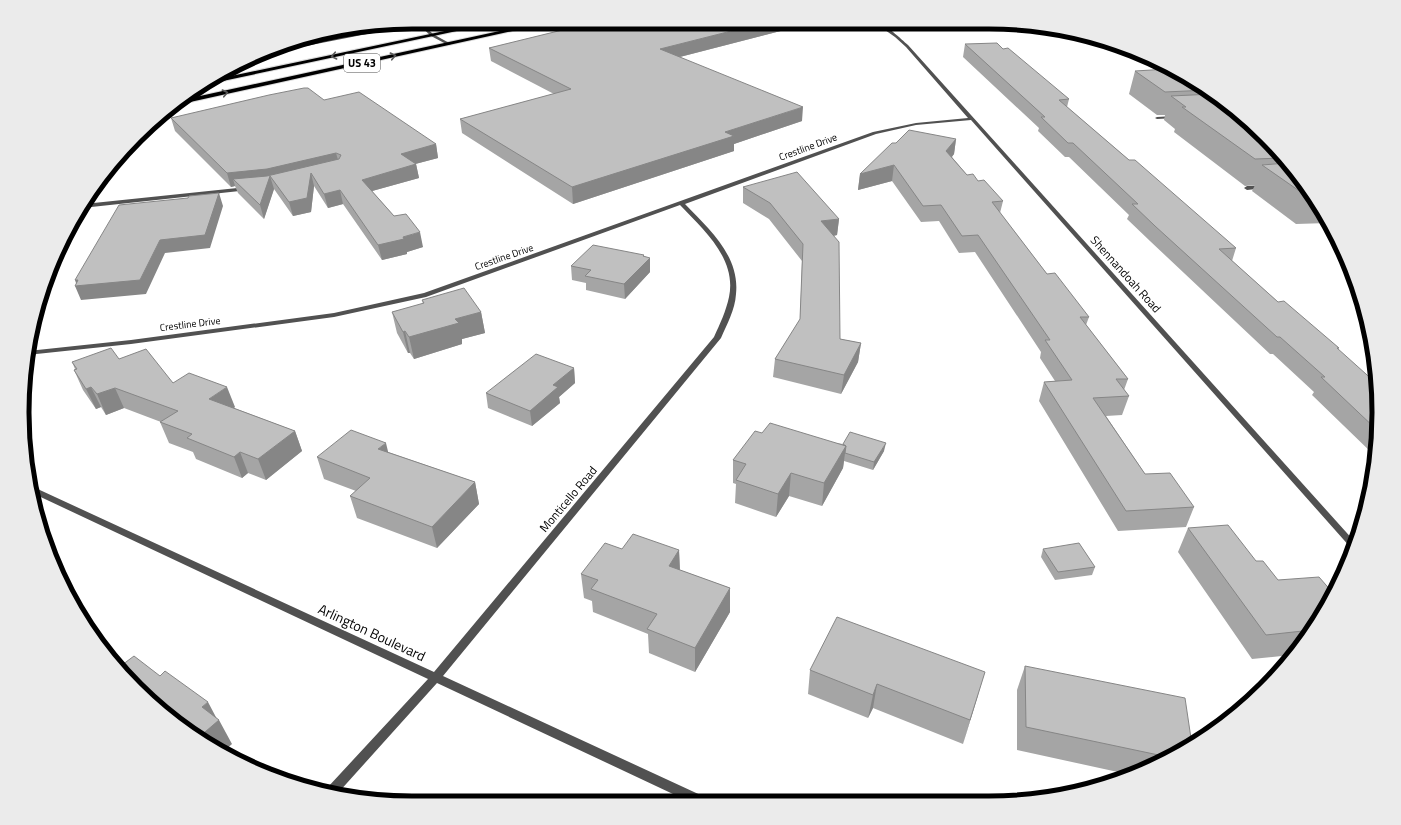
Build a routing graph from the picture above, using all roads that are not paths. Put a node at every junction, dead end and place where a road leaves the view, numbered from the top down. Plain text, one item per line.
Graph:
1 (426, 29) edge
2 (462, 29) edge
3 (518, 29) edge
4 (886, 29) edge
5 (376, 31) edge
6 (432, 35) junction
7 (449, 44) junction
8 (294, 47) edge
9 (219, 81) edge
10 (190, 101) edge
11 (1181, 116) edge
12 (971, 118) junction
13 (1157, 118) dead end
14 (1269, 187) edge
15 (255, 188) edge
16 (1247, 188) dead end
17 (681, 203) junction
18 (90, 205) edge
19 (34, 352) edge
20 (37, 492) edge
21 (1350, 541) edge
22 (436, 677) junction
23 (335, 788) edge
24 (690, 796) edge

1 - 6 street
2 - 6 highway, US 43
3 - 7 highway, US 43
4 - 12 street, Shennandoah Road
5 - 8 street
6 - 7 street
6 -> 9 highway, US 43
10 -> 7 highway, US 43
11 - 13 street
12 - 17 street, Crestline Drive
12 - 21 street, Shennandoah Road
14 - 16 street
15 - 18 street
17 - 19 street, Crestline Drive
17 - 22 street, Monticello Road
20 - 22 street, Arlington Boulevard
22 - 23 street, Monticello Road
22 - 24 street, Arlington Boulevard

